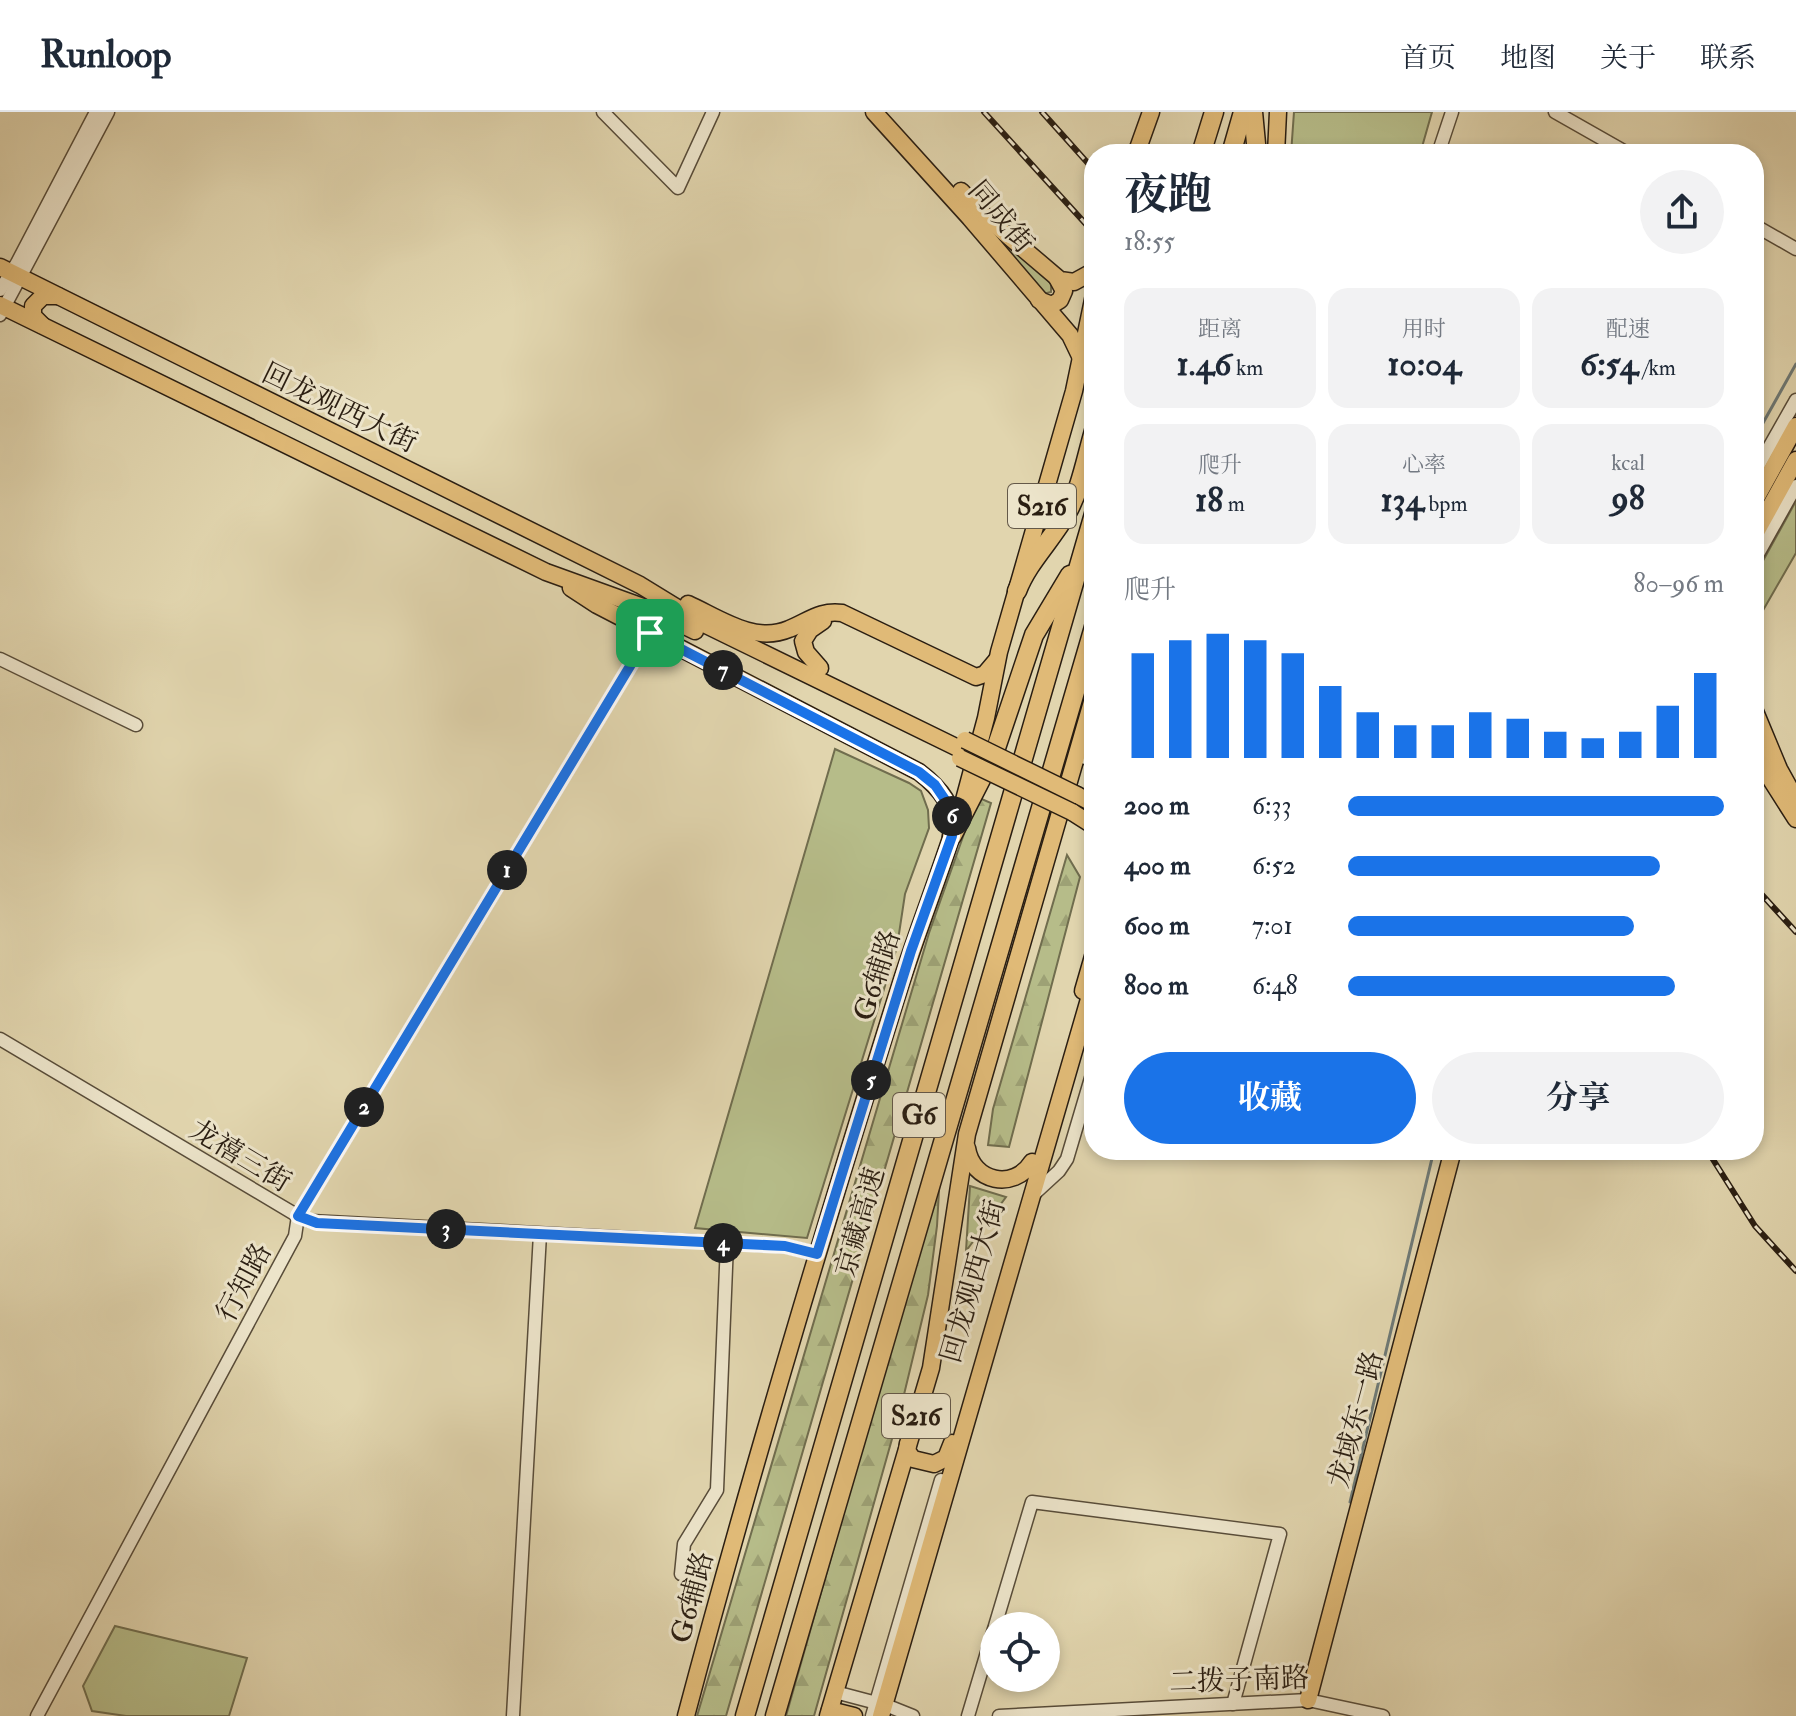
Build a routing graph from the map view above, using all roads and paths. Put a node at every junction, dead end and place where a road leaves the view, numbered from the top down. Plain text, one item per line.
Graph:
1 (96, 112) edge
2 (108, 112) edge
3 (603, 112) edge
4 (713, 112) edge
5 (874, 112) edge
6 (889, 112) edge
7 (1214, 112) edge
8 (1243, 112) edge
9 (1253, 112) edge
10 (1278, 112) edge
11 (1452, 112) edge
12 (1555, 112) edge
13 (1147, 114) edge
14 (1139, 144) edge
15 (1204, 144) edge
16 (1234, 144) edge
17 (1256, 144) edge
18 (1276, 144) edge
19 (1441, 144) edge
20 (1611, 144) edge
21 (1764, 231) edge
22 (1796, 249) edge
23 (11, 273) edge
24 (1084, 276) edge
25 (1057, 278) junction
26 (0, 290) edge
27 (1035, 297) junction
28 (63, 298) junction
29 (1, 309) edge
30 (46, 328) junction
31 (1084, 345) edge
32 (1081, 360) junction
33 (1796, 400) edge
34 (1796, 426) edge
35 (1764, 456) edge
36 (1796, 460) edge
37 (1084, 464) edge
38 (1764, 484) edge
39 (1796, 486) edge
40 (1764, 518) edge
41 (1764, 543) edge
42 (1084, 546) edge
43 (1081, 556) junction
44 (546, 572) junction
45 (640, 585) junction
46 (1017, 591) junction
47 (657, 595) junction
48 (650, 633) junction
49 (999, 652) junction
50 (0, 659) edge
51 (1084, 661) edge
52 (820, 668) junction
53 (986, 718) junction
54 (136, 725) dead end
55 (1084, 730) edge
56 (1764, 733) edge
57 (962, 749) junction
58 (1077, 755) junction
59 (1084, 757) edge
60 (1764, 766) edge
61 (1796, 800) edge
62 (1074, 804) junction
63 (1084, 804) edge
64 (1084, 810) edge
65 (1084, 815) edge
66 (1796, 819) edge
67 (952, 836) junction
68 (1084, 986) edge
69 (1084, 1016) edge
70 (0, 1039) edge
71 (1084, 1047) edge
72 (1084, 1102) edge
73 (967, 1134) junction
74 (1033, 1155) junction
75 (1450, 1160) edge
76 (1034, 1194) junction
77 (298, 1216) junction
78 (540, 1234) junction
79 (727, 1243) junction
80 (817, 1254) junction
81 (908, 1443) junction
82 (949, 1454) junction
83 (681, 1574) dead end
84 (999, 1612) edge
85 (980, 1675) edge
86 (835, 1692) junction
87 (1233, 1704) junction
88 (1306, 1708) edge
89 (878, 1710) edge
90 (829, 1713) edge
91 (37, 1716) edge
92 (513, 1716) edge
93 (686, 1716) edge
94 (745, 1716) edge
95 (775, 1716) edge
96 (854, 1716) edge
97 (913, 1716) edge
98 (968, 1716) edge
99 (999, 1716) edge
100 (1383, 1716) edge

1 - 23 street
2 - 23 street
3 - 4 street
5 - 27 main road, 同成街
6 - 25 main road, 同成街
7 - 15 highway
8 - 16 highway
9 - 17 highway
10 - 18 main road
11 - 19 street
12 - 20 street
13 - 14 main road
21 - 22 street
23 - 26 street
23 - 28 main road, 回龙观西大街
23 - 29 street
24 - 25 main road, 同成街
25 - 27 main road
27 - 32 main road, 同成街
28 - 30 main road
28 - 45 main road, 回龙观西大街
29 - 30 main road, 回龙观西大街
30 - 44 main road, 回龙观西大街
31 - 32 main road, G6辅路 / S216
32 - 46 main road, G6辅路 / S216
33 - 35 street
34 - 38 main road
36 - 40 main road
37 - 46 highway
39 - 41 street
42 - 43 highway, 京藏高速 / G6
43 - 67 highway
43 - 94 highway, 京藏高速 / G6
44 - 48 main road, 回龙观西大街
44 - 57 main road, 回龙观西大街
45 - 47 main road, 回龙观西大街
45 - 49 main road
46 - 49 main road, G6辅路 / S216
47 - 52 main road, 回龙观西大街
47 - 57 main road, 回龙观西大街
48 - 67 main road, 回龙观西大街
48 - 77 street, 行知路
49 - 53 main road, G6辅路 / S216
50 - 54 street
51 - 95 highway, 京藏高速 / G6
52 - 53 main road
52 - 57 main road, 回龙观西大街
53 - 67 main road, G6辅路 / S216
55 - 58 main road, S216
56 - 61 main road
57 - 62 main road, bridge
58 - 59 street
58 - 73 main road, S216
60 - 66 main road
62 - 63 main road
62 - 64 main road
62 - 65 main road
67 - 80 main road, G6辅路 / S216
68 - 74 main road, 回龙观西大街
69 - 76 main road, 回龙观西大街
70 - 77 street, 龙禧三街
71 - 76 main road, 回龙观西大街
72 - 76 street, 回龙观西大街
73 - 74 main road
73 - 81 main road, S216
74 - 82 main road, 回龙观西大街
75 - 88 main road, 龙域东一路
76 - 89 main road, 回龙观西大街
77 - 78 street, 龙禧三街
77 - 91 street, 行知路
78 - 79 street, 龙禧三街
78 - 92 street
79 - 80 street, 龙禧三街
79 - 83 street
80 - 93 main road, G6辅路 / S216
81 - 82 main road
81 - 86 main road, S216
82 - 89 street, 回龙观西大街
84 - 87 street
85 - 98 street
86 - 89 street
86 - 90 main road, S216
87 - 88 street, 二拨子南路
87 - 99 street, 二拨子南路
88 - 100 street, 二拨子南路
89 - 97 street
90 - 96 main road

